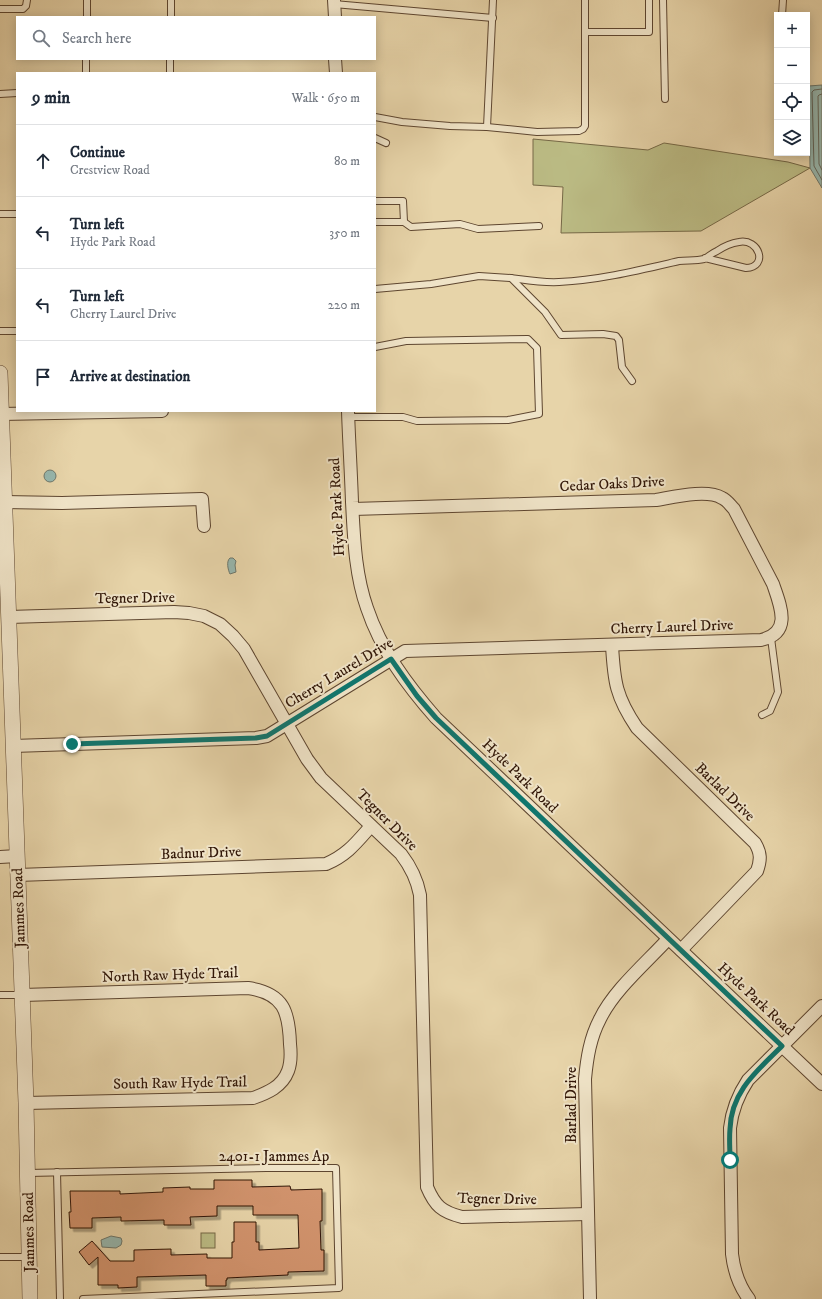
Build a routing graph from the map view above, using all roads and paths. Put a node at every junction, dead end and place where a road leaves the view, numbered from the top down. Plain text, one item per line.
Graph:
1 (27, 0) edge
2 (87, 0) edge
3 (171, 0) edge
4 (493, 0) edge
5 (585, 0) edge
6 (649, 0) edge
7 (663, 0) edge
8 (782, 0) edge
9 (334, 2) edge
10 (0, 9) edge
11 (782, 12) edge
12 (87, 16) edge
13 (170, 16) edge
14 (335, 16) edge
15 (493, 18) junction
16 (585, 32) junction
17 (86, 60) edge
18 (170, 60) edge
19 (336, 60) edge
20 (86, 72) edge
21 (170, 72) edge
22 (336, 72) edge
23 (16, 93) edge
24 (0, 94) edge
25 (665, 99) dead end
26 (376, 118) edge
27 (487, 127) junction
28 (376, 138) edge
29 (386, 143) dead end
30 (376, 201) edge
31 (0, 214) edge
32 (16, 214) edge
33 (376, 222) edge
34 (404, 222) junction
35 (539, 226) dead end
36 (705, 258) junction
37 (510, 278) junction
38 (376, 289) edge
39 (0, 331) edge
40 (16, 331) edge
41 (376, 347) edge
42 (0, 373) edge
43 (632, 381) dead end
44 (108, 412) edge
45 (1, 414) junction
46 (348, 414) edge
47 (4, 502) junction
48 (353, 509) junction
49 (204, 526) dead end
50 (8, 617) junction
51 (775, 634) junction
52 (612, 645) junction
53 (391, 659) junction
54 (762, 715) dead end
55 (287, 724) junction
56 (13, 746) junction
57 (371, 826) junction
58 (17, 856) junction
59 (0, 857) edge
60 (18, 875) junction
61 (668, 939) junction
62 (681, 950) junction
63 (0, 995) edge
64 (23, 995) junction
65 (822, 1006) edge
66 (290, 1035) joint
67 (782, 1046) junction
68 (822, 1084) edge
69 (26, 1103) junction
70 (57, 1172) junction
71 (28, 1173) junction
72 (588, 1214) junction
73 (0, 1257) edge
74 (30, 1257) junction
75 (30, 1299) edge
76 (60, 1299) edge
77 (83, 1299) edge
78 (590, 1299) edge
79 (749, 1299) edge

1 - 10 lane
2 - 12 lane
3 - 13 lane
4 - 15 lane
5 - 16 lane
6 - 16 lane
7 - 25 lane
8 - 11 lane
9 - 14 street
9 - 15 lane
15 - 27 lane
16 - 27 lane
17 - 20 lane
18 - 21 lane
19 - 22 street
23 - 24 lane
26 - 27 lane
28 - 29 lane
30 - 34 lane
31 - 32 lane
33 - 34 lane
34 - 35 lane
36 - 36 lane
36 - 37 lane
37 - 38 lane
37 - 43 lane
39 - 40 lane
41 - 46 lane
42 - 45 street, Jammes Road
44 - 45 street
45 - 47 street, Jammes Road
46 - 48 street, Hyde Park Road
47 - 49 street
47 - 50 street, Jammes Road
48 - 51 street, Cedar Oaks Drive
48 - 53 street, Hyde Park Road
50 - 55 street, Tegner Drive
50 - 56 street, Jammes Road
51 - 52 street, Cherry Laurel Drive
51 - 54 lane
52 - 53 street, Cherry Laurel Drive
52 - 62 street, Barlad Drive
53 - 55 street, Cherry Laurel Drive
53 - 61 street, Hyde Park Road
55 - 56 street, Cherry Laurel Drive
55 - 57 street, Tegner Drive
56 - 58 street, Jammes Road
57 - 60 street, Badnur Drive
57 - 72 street, Tegner Drive
58 - 59 street
58 - 60 street, Jammes Road
60 - 64 street, Jammes Road
61 - 62 street, Hyde Park Road
61 - 72 street, Barlad Drive
62 - 67 street, Hyde Park Road
63 - 64 lane
64 - 66 street, North Raw Hyde Trail
64 - 69 street, Jammes Road
65 - 67 street
66 - 69 street, South Raw Hyde Trail
67 - 68 street, Hyde Park Road
67 - 79 street
69 - 71 street, Jammes Road
70 - 71 lane, 2401-1 Jammes Ap
70 - 76 lane
70 - 77 lane, 2401-1 Jammes Ap
71 - 74 street, Jammes Road
72 - 78 street, Barlad Drive
73 - 74 lane
74 - 75 street, Jammes Road

